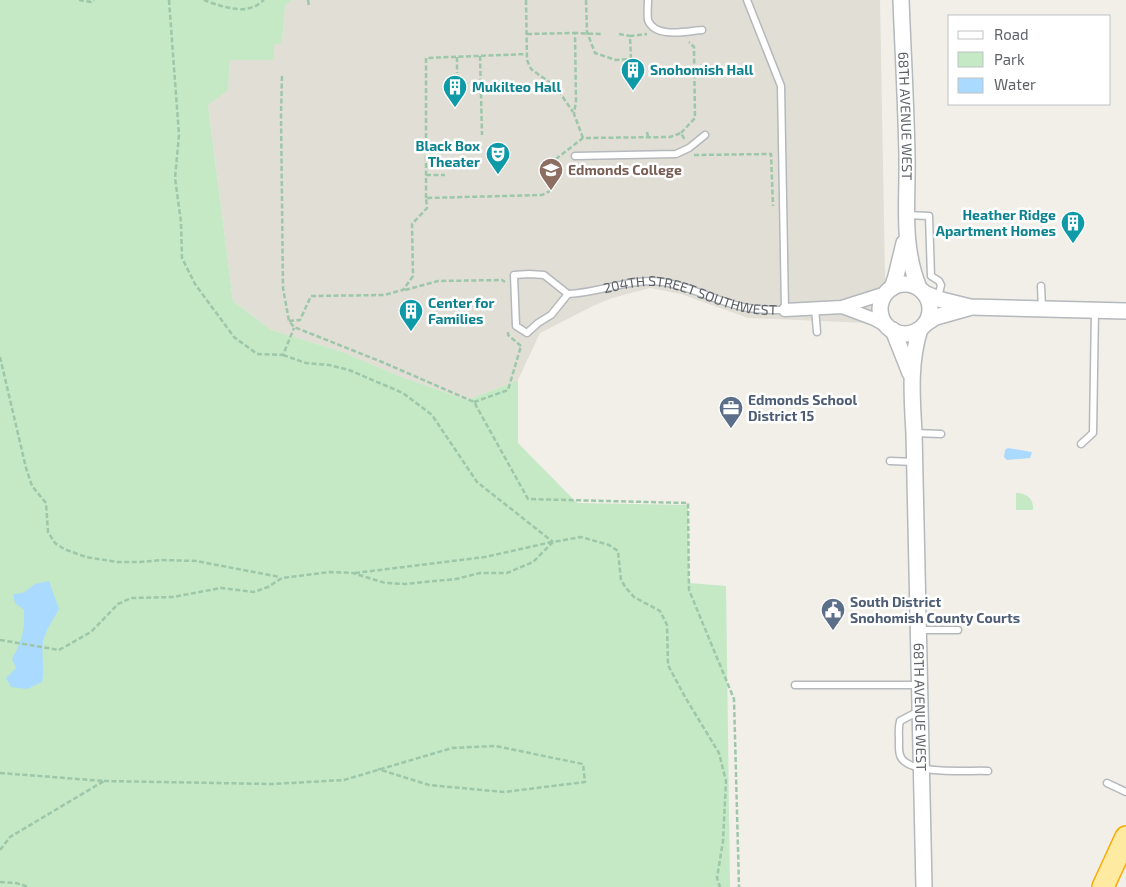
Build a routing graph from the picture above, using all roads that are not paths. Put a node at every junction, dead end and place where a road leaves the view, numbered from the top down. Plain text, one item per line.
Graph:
1 (648, 0) edge
2 (747, 0) edge
3 (901, 0) edge
4 (702, 30) dead end
5 (705, 135) dead end
6 (575, 156) dead end
7 (906, 215) junction
8 (906, 232) junction
9 (1041, 286) dead end
10 (889, 290) junction
11 (927, 293) junction
12 (568, 294) junction
13 (842, 307) junction
14 (970, 307) junction
15 (815, 308) junction
16 (1042, 308) junction
17 (785, 310) junction
18 (1094, 310) junction
19 (1126, 310) edge
20 (922, 326) junction
21 (890, 328) junction
22 (816, 332) dead end
23 (911, 376) junction
24 (914, 433) junction
25 (941, 434) dead end
26 (1082, 444) dead end
27 (890, 461) dead end
28 (915, 462) junction
29 (918, 630) junction
30 (958, 630) dead end
31 (919, 685) junction
32 (795, 686) dead end
33 (920, 711) junction
34 (921, 768) junction
35 (988, 771) dead end
36 (1107, 783) dead end
37 (1126, 792) edge
38 (1126, 837) edge
39 (924, 887) edge
40 (1103, 887) edge

1 - 4 lane
2 - 17 lane
3 - 7 street, 68TH AVENUE WEST
5 - 6 lane
7 - 8 street, 68TH AVENUE WEST
7 - 11 lane
8 - 10 street, 68TH AVENUE WEST
8 - 11 street, 68TH AVENUE WEST
9 - 16 lane
10 - 11 street
10 - 13 street, 204TH STREET SOUTHWEST
10 - 21 street
11 - 14 street
11 - 20 street
12 - 12 lane
12 - 17 lane, 204TH STREET SOUTHWEST
13 - 15 street, 204TH STREET SOUTHWEST
13 - 21 street, 204TH STREET SOUTHWEST
14 - 16 street
14 - 20 street
15 - 17 street, 204TH STREET SOUTHWEST
15 - 22 lane
16 - 18 street
18 - 19 street
18 - 26 lane
20 - 21 street
20 - 23 street, 68TH AVENUE WEST
21 - 23 street, 68TH AVENUE WEST
23 - 24 street, 68TH AVENUE WEST
24 - 25 lane
24 - 28 street, 68TH AVENUE WEST
27 - 28 lane
28 - 29 street, 68TH AVENUE WEST
29 - 30 lane
29 - 31 street, 68TH AVENUE WEST
31 - 32 lane
31 - 33 street, 68TH AVENUE WEST
33 - 34 street, 68TH AVENUE WEST
33 - 34 lane
34 - 35 lane
34 - 39 street, 68TH AVENUE WEST
36 - 37 lane
38 - 40 highway

